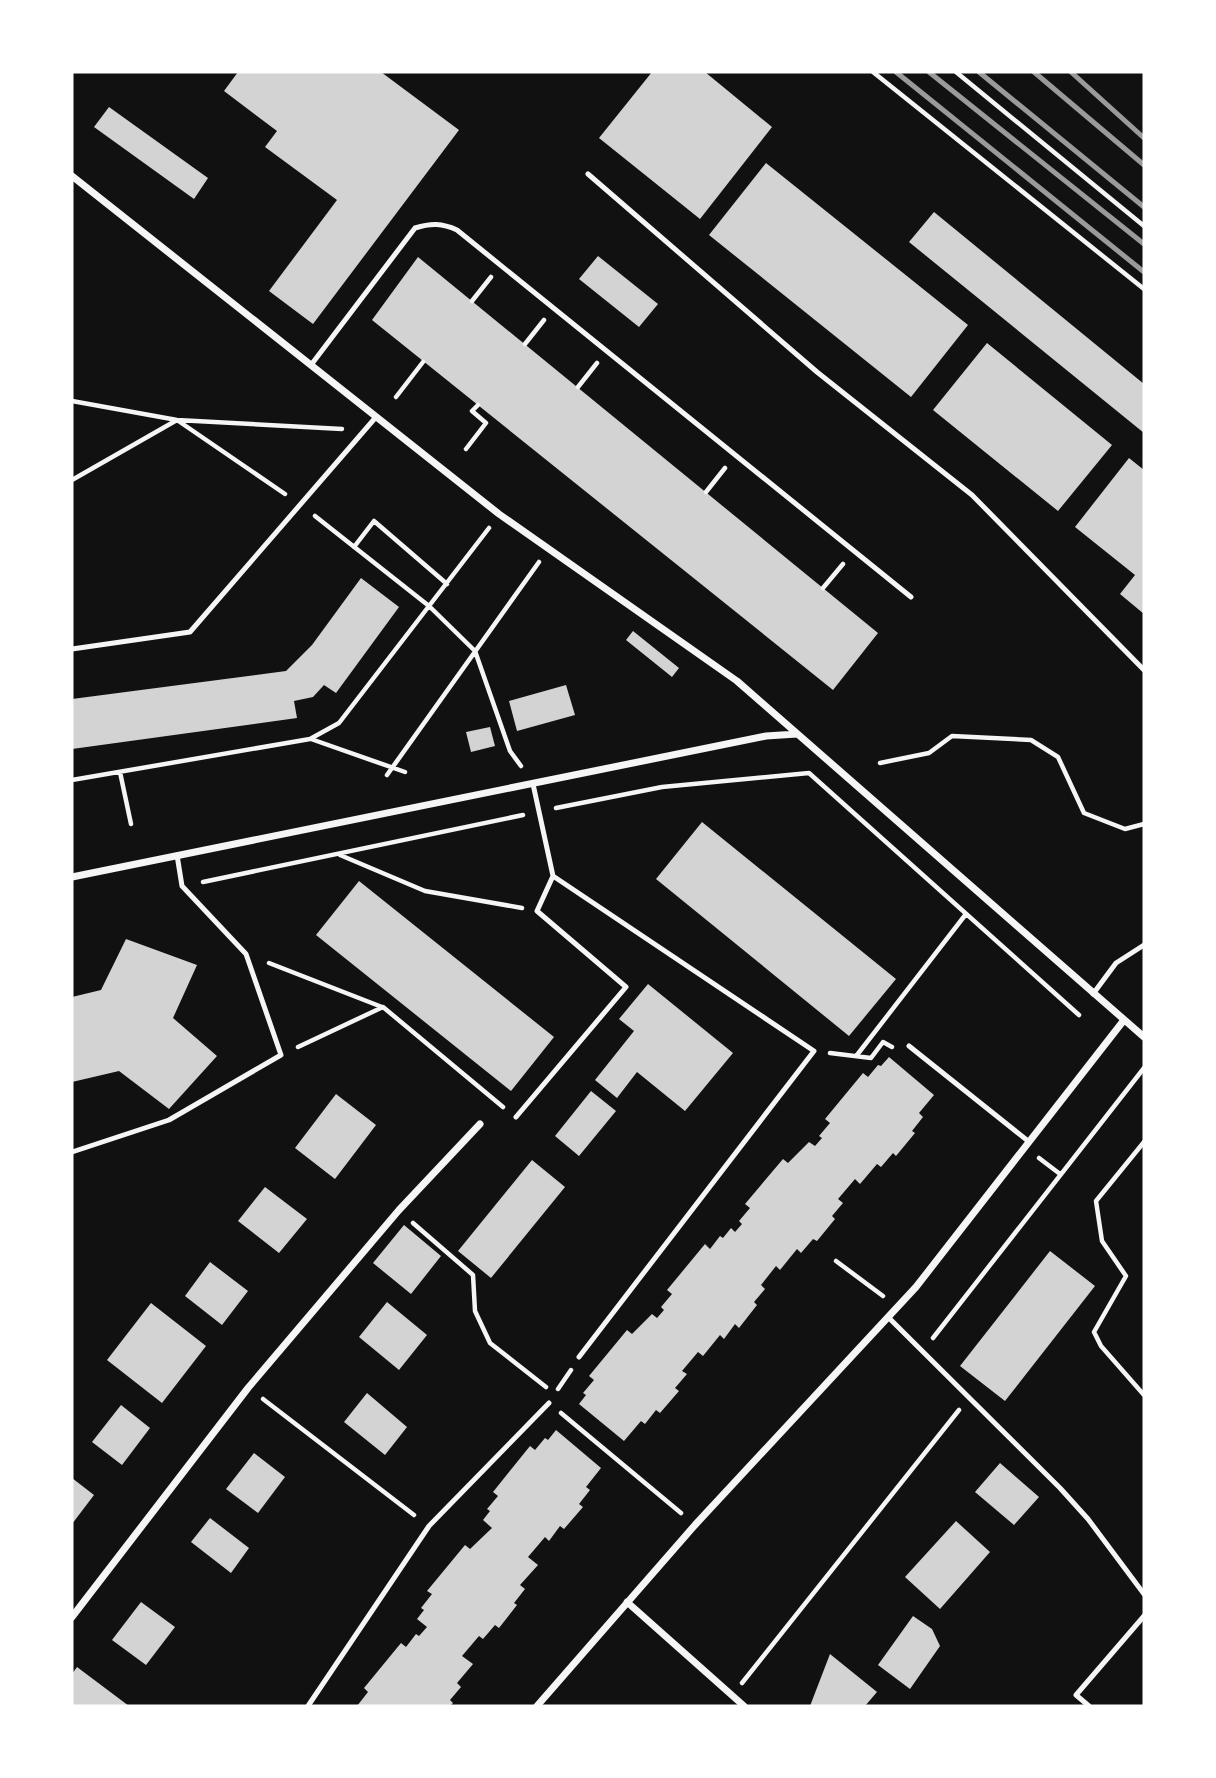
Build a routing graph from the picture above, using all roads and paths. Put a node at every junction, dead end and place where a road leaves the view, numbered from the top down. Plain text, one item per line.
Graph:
1 (873, 72) edge
2 (956, 72) edge
3 (588, 174) dead end
4 (72, 176) edge
5 (1144, 226) edge
6 (500, 265) junction
7 (1144, 289) edge
8 (472, 301) dead end
9 (554, 308) junction
10 (525, 344) dead end
11 (607, 351) junction
12 (424, 362) dead end
13 (311, 365) junction
14 (578, 387) dead end
15 (396, 397) dead end
16 (72, 401) edge
17 (478, 405) dead end
18 (376, 417) junction
19 (177, 420) junction
20 (365, 430) junction
21 (466, 449) dead end
22 (736, 455) junction
23 (72, 480) edge
24 (706, 492) dead end
25 (301, 505) junction
26 (499, 514) junction
27 (354, 547) junction
28 (853, 551) junction
29 (540, 561) dead end
30 (447, 584) junction
31 (824, 588) dead end
32 (911, 597) dead end
33 (429, 606) junction
34 (72, 649) edge
35 (475, 651) junction
36 (1144, 670) edge
37 (797, 734) junction
38 (310, 739) junction
39 (880, 763) dead end
40 (392, 768) junction
41 (120, 772) junction
42 (405, 772) dead end
43 (387, 775) dead end
44 (72, 779) edge
45 (533, 784) junction
46 (539, 812) junction
47 (131, 824) dead end
48 (1144, 824) edge
49 (339, 854) junction
50 (177, 855) junction
51 (553, 876) junction
52 (72, 877) edge
53 (182, 886) junction
54 (537, 911) junction
55 (966, 914) junction
56 (1144, 945) edge
57 (246, 954) junction
58 (1093, 994) junction
59 (383, 1007) junction
60 (1079, 1015) dead end
61 (1124, 1020) junction
62 (1144, 1037) edge
63 (909, 1046) dead end
64 (814, 1051) junction
65 (900, 1052) dead end
66 (281, 1055) junction
67 (857, 1056) junction
68 (1144, 1068) edge
69 (516, 1117) joint
70 (480, 1124) dead end
71 (1028, 1141) junction
72 (1144, 1142) edge
73 (72, 1152) edge
74 (398, 1210) junction
75 (836, 1261) dead end
76 (888, 1300) dead end
77 (889, 1318) junction
78 (922, 1352) junction
79 (579, 1357) joint
80 (248, 1388) junction
81 (1144, 1395) edge
82 (969, 1399) junction
83 (549, 1403) dead end
84 (572, 1422) dead end
85 (695, 1525) junction
86 (429, 1526) junction
87 (1144, 1594) edge
88 (627, 1602) junction
89 (1144, 1616) edge
90 (72, 1617) edge
91 (732, 1696) junction
92 (307, 1706) edge
93 (537, 1706) edge
94 (744, 1706) edge
95 (1089, 1706) edge

1 - 7 path
2 - 5 path
3 - 36 lane
4 - 13 street
6 - 8 path
6 - 9 lane
6 - 13 lane
9 - 10 path
9 - 11 lane
11 - 14 path
11 - 22 lane
12 - 15 path
13 - 18 street
16 - 19 path
17 - 21 path
18 - 20 lane
18 - 26 street
19 - 20 path
19 - 23 path
19 - 25 path
20 - 25 lane
22 - 24 path
22 - 28 lane
25 - 27 path
25 - 34 lane
26 - 30 path
26 - 37 street
27 - 30 path
27 - 33 path
28 - 31 path
28 - 32 lane
29 - 35 path
30 - 33 path
33 - 35 path
33 - 38 path
35 - 40 path
35 - 45 path
37 - 45 street
37 - 58 street
38 - 40 path
38 - 41 path
39 - 48 path
40 - 42 path
40 - 43 path
41 - 44 path
41 - 47 path
45 - 46 lane
45 - 50 street
46 - 49 path
46 - 51 lane
46 - 55 path
49 - 53 path
49 - 54 path
50 - 52 street
50 - 53 lane
51 - 54 lane
51 - 64 lane
53 - 57 lane
54 - 69 lane
55 - 60 path
55 - 67 path
56 - 58 lane
57 - 59 path
57 - 66 lane
58 - 61 street
59 - 66 path
59 - 69 path
61 - 62 street
61 - 71 street
63 - 71 lane
64 - 67 path
64 - 79 lane
65 - 67 path
66 - 73 lane
68 - 78 path
70 - 74 street
71 - 77 street
72 - 81 path
74 - 79 path
74 - 80 street
75 - 76 path
77 - 78 lane
77 - 85 street
78 - 82 lane
80 - 86 path
80 - 90 street
82 - 87 lane
82 - 91 path
83 - 86 lane
84 - 85 path
85 - 88 street
86 - 92 lane
88 - 91 street
88 - 93 street
89 - 95 lane
91 - 94 street

